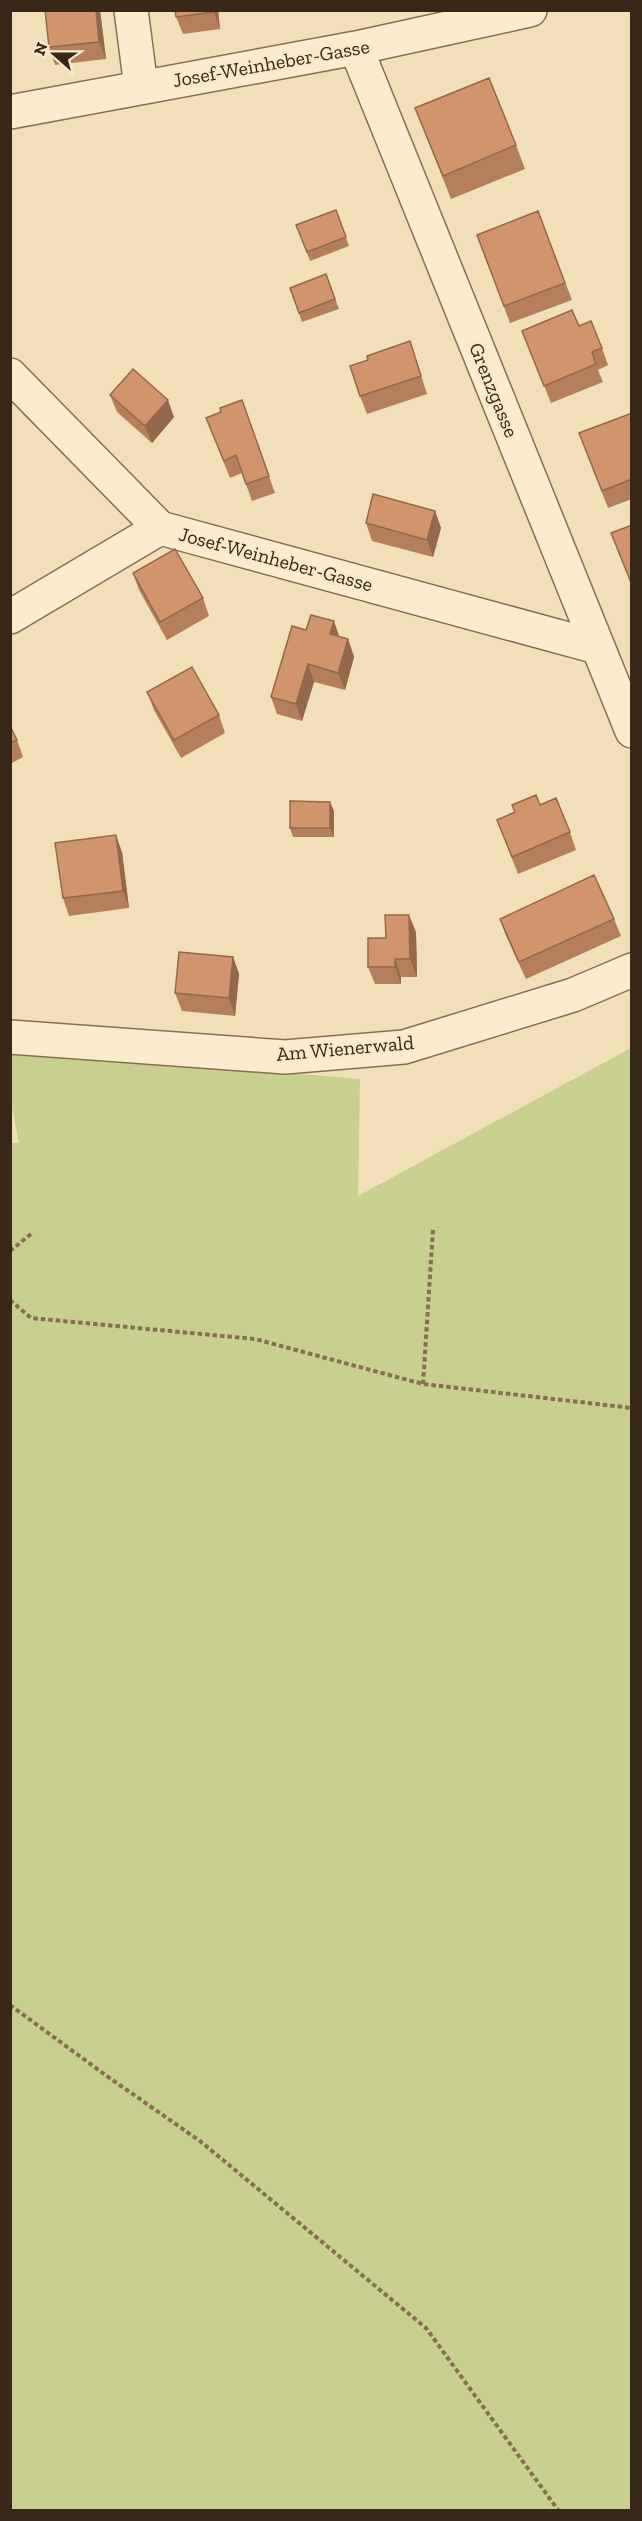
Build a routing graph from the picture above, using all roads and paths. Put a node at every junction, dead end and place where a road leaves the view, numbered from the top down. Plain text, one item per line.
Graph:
1 (131, 10) edge
2 (530, 10) edge
3 (356, 48) junction
4 (141, 87) junction
5 (10, 112) edge
6 (10, 375) edge
7 (160, 528) junction
8 (10, 617) edge
9 (597, 646) junction
10 (632, 731) edge
11 (632, 970) edge
12 (10, 1037) edge
13 (433, 1230) dead end
14 (31, 1234) dead end
15 (10, 1251) edge
16 (10, 1300) edge
17 (423, 1384) junction
18 (632, 1408) edge
19 (10, 2005) edge
20 (558, 2511) edge

1 - 4 street
2 - 3 street, Josef-Weinheber-Gasse
3 - 4 street, Josef-Weinheber-Gasse
3 - 9 street, Grenzgasse
4 - 5 street, Josef-Weinheber-Gasse
6 - 7 street, Josef-Weinheber-Gasse
7 - 8 street
7 - 9 street, Josef-Weinheber-Gasse
9 - 10 street, Grenzgasse
11 - 12 street, Am Wienerwald
13 - 17 path
14 - 15 path
16 - 17 path
17 - 18 path
19 - 20 path

